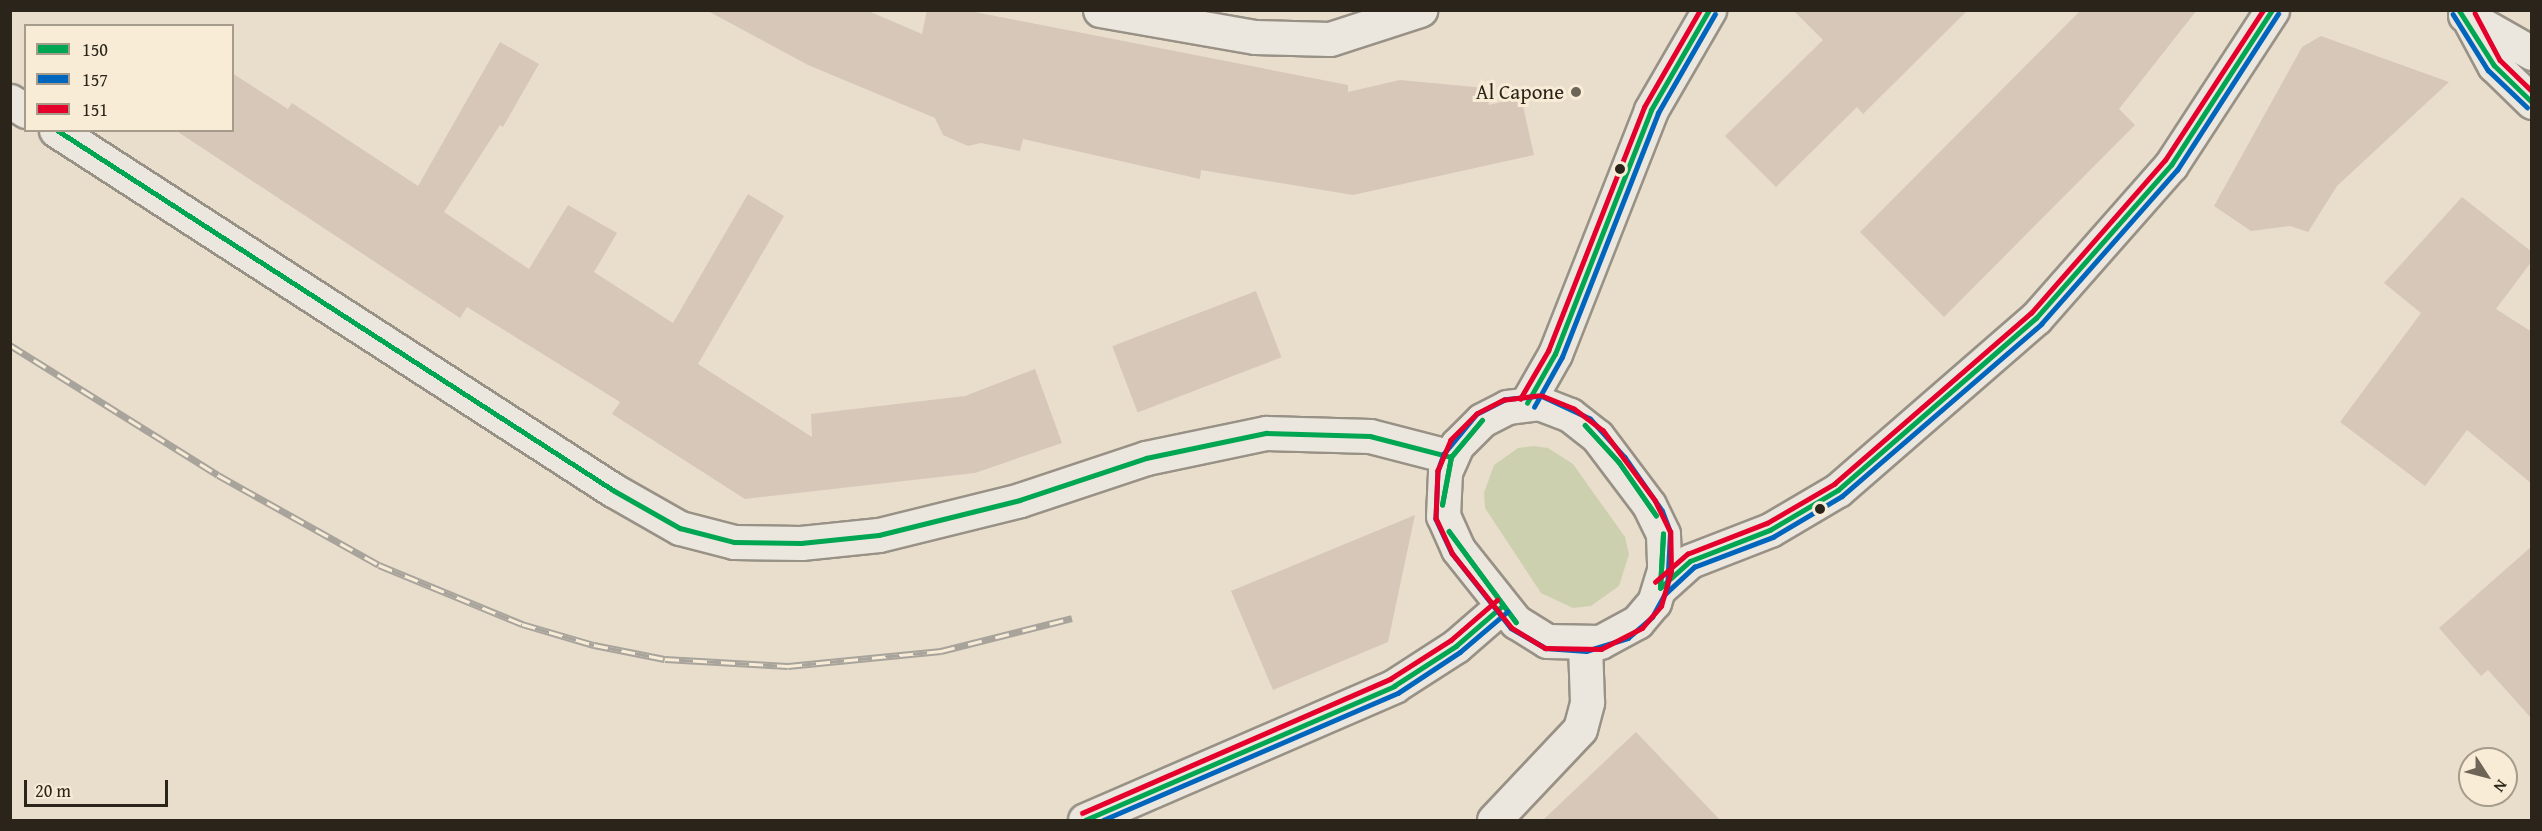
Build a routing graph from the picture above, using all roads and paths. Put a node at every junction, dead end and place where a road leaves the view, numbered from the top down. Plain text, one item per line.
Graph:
1 (1100, 10) edge
2 (1420, 10) edge
3 (2272, 10) edge
4 (1702, 13) edge
5 (2464, 14) edge
6 (2532, 53) edge
7 (10, 101) edge
8 (2532, 102) edge
9 (24, 110) edge
10 (59, 132) edge
11 (1527, 403) junction
12 (1451, 457) junction
13 (1660, 588) junction
14 (1502, 606) junction
15 (1585, 644) junction
16 (1085, 820) edge
17 (1494, 820) edge

1 - 2 street
3 - 13 street
4 - 11 street
5 - 6 street
5 - 8 street
7 - 9 street
10 - 12 street
11 - 12 street
11 - 13 street
12 - 14 street
13 - 15 street
14 - 15 street
14 - 16 street
15 - 17 street

